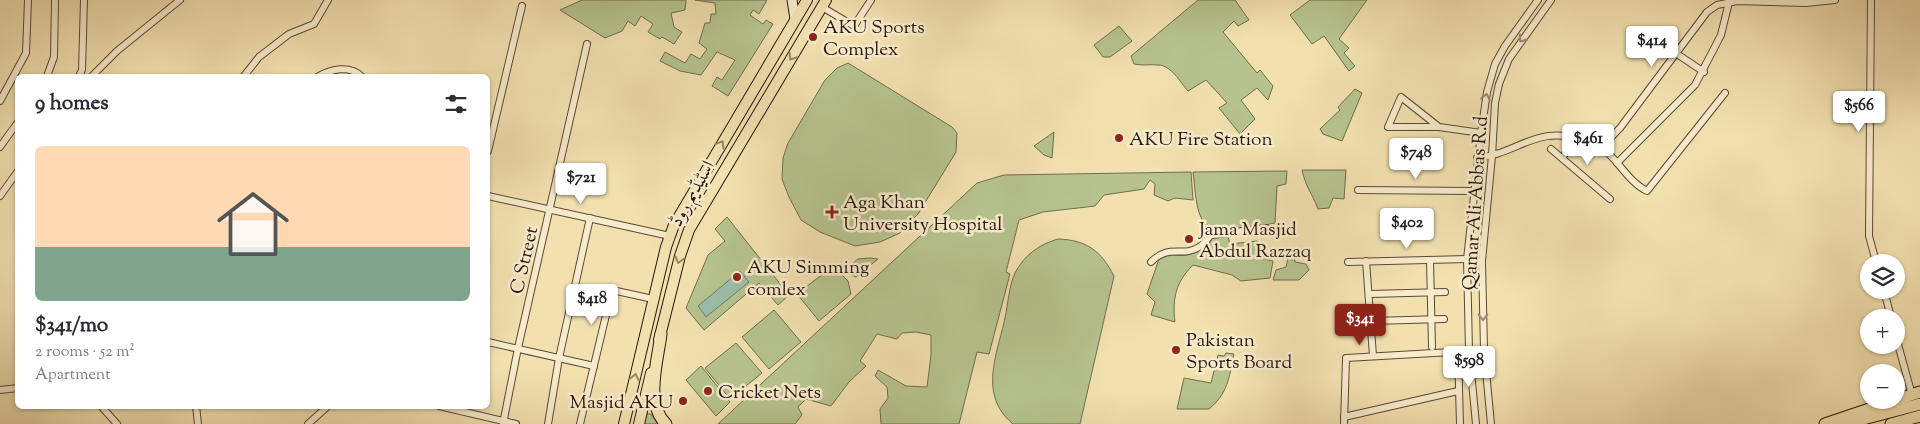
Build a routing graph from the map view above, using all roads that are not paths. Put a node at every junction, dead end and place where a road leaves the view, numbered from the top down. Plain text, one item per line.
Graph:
1 (28, 0) edge
2 (55, 0) edge
3 (84, 0) edge
4 (180, 0) edge
5 (328, 0) edge
6 (792, 0) edge
7 (807, 0) edge
8 (871, 0) edge
9 (1538, 0) edge
10 (1551, 0) edge
11 (1835, 0) edge
12 (1871, 0) edge
13 (1729, 2) junction
14 (824, 3) edge
15 (522, 6) dead end
16 (795, 20) junction
17 (587, 44) dead end
18 (1680, 56) dead end
19 (1704, 72) junction
20 (48, 74) edge
21 (80, 74) edge
22 (94, 74) edge
23 (246, 74) edge
24 (322, 74) edge
25 (356, 74) edge
26 (1725, 93) dead end
27 (0, 101) edge
28 (15, 126) edge
29 (1439, 127) junction
30 (1480, 133) junction
31 (1577, 138) junction
32 (490, 142) edge
33 (0, 147) edge
34 (1602, 147) junction
35 (1552, 149) dead end
36 (1492, 156) junction
37 (1477, 158) junction
38 (1562, 158) junction
39 (1617, 163) junction
40 (15, 175) edge
41 (1358, 190) dead end
42 (1474, 191) junction
43 (0, 196) edge
44 (490, 196) edge
45 (1610, 199) dead end
46 (549, 209) junction
47 (590, 218) junction
48 (1266, 228) dead end
49 (670, 236) junction
50 (1874, 254) edge
51 (1467, 259) junction
52 (1430, 260) junction
53 (1366, 261) junction
54 (1150, 262) dead end
55 (1348, 262) dead end
56 (1445, 292) dead end
57 (1431, 293) junction
58 (1370, 294) junction
59 (654, 299) junction
60 (1432, 318) junction
61 (1444, 319) dead end
62 (1371, 321) junction
63 (661, 334) junction
64 (490, 342) edge
65 (1432, 346) dead end
66 (518, 348) junction
67 (1470, 350) junction
68 (1458, 352) junction
69 (1902, 354) edge
70 (1373, 356) junction
71 (559, 358) junction
72 (594, 366) junction
73 (1486, 382) junction
74 (1473, 385) junction
75 (15, 388) edge
76 (0, 390) edge
77 (1458, 391) junction
78 (1916, 393) edge
79 (1920, 404) edge
80 (105, 409) edge
81 (111, 409) edge
82 (196, 409) edge
83 (325, 409) edge
84 (450, 409) edge
85 (1869, 409) edge
86 (111, 414) junction
87 (1920, 416) edge
88 (1344, 420) edge
89 (503, 423) edge
90 (117, 424) edge
91 (198, 424) edge
92 (308, 424) edge
93 (516, 424) edge
94 (548, 424) edge
95 (580, 424) edge
96 (624, 424) edge
97 (639, 424) edge
98 (666, 424) edge
99 (1460, 424) edge
100 (1476, 424) edge
101 (1491, 424) edge
102 (1825, 424) edge
103 (1844, 424) edge
104 (1891, 424) edge

1 - 27 street
2 - 20 street
3 - 21 street
4 - 22 street
5 - 23 street
6 - 16 main road
7 - 16 main road, اسٹیڈیم روڈ
8 - 14 street
30 -> 9 street
10 -> 36 street, Qamar Ali Abbas R.d
11 - 13 street
12 - 50 street
13 - 19 street
13 - 34 street
14 -> 63 main road, اسٹیڈیم روڈ
15 - 32 street
49 -> 16 main road, اسٹیڈیم روڈ
17 - 46 street, C Street
18 - 19 street
19 - 39 street
24 - 25 street
26 - 39 street
28 - 33 street
29 - 29 street
29 - 30 street
30 - 37 street
31 - 34 street
31 - 36 street
31 - 38 street
34 - 39 street
35 - 38 street
36 - 37 street
36 -> 73 street, Qamar Ali Abbas R.d
37 - 42 street
38 - 45 street
40 - 43 street
41 - 42 street
42 - 51 street
44 - 46 street
46 - 47 street
46 - 66 street, C Street
47 - 49 street
47 - 71 street
48 - 54 street
49 - 59 main road, اسٹیڈیم روڈ
51 - 52 street
51 - 67 street
52 - 53 street
52 - 57 street
53 - 55 street
53 - 58 street
56 - 57 street
57 - 58 street
57 - 60 street
58 - 62 street
59 - 72 street
96 -> 59 main road, اسٹیڈیم روڈ
60 - 61 street
60 - 62 street
60 - 65 street
62 - 70 street
63 - 97 main road, اسٹیڈیم روڈ
63 - 98 highway
64 - 66 street
66 - 71 street
66 - 89 street, C Street
67 - 68 street
67 - 74 street
68 - 70 street
68 - 77 street
69 - 78 street
70 - 88 street
71 - 72 street
71 - 94 street
72 - 95 street
73 - 74 street
73 - 101 street, Qamar Ali Abbas R.d
74 - 100 street
75 - 76 street
77 - 88 street
77 - 99 street
79 - 103 highway
80 - 86 street
81 - 86 street
82 - 91 street
83 - 92 street
84 - 89 street
85 - 102 highway
86 - 90 street
87 - 104 highway
89 - 93 street

